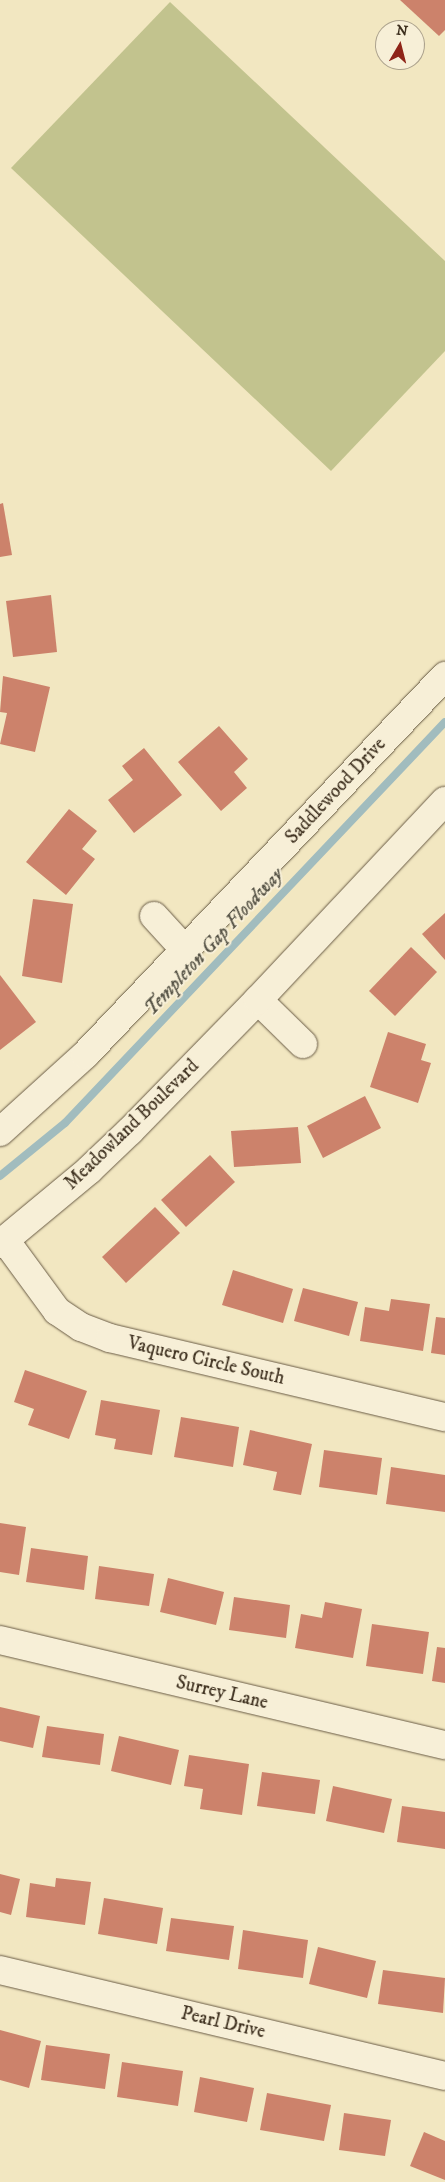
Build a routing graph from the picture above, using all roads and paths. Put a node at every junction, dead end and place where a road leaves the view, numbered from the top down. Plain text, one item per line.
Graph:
1 (445, 676) edge
2 (445, 801) edge
3 (154, 916) dead end
4 (186, 951) junction
5 (258, 1000) junction
6 (303, 1044) dead end
7 (0, 1132) edge
8 (3, 1242) edge
9 (445, 1417) edge
10 (0, 1640) edge
11 (445, 1745) edge
12 (0, 1970) edge
13 (445, 2076) edge

1 - 4 street, Saddlewood Drive
2 - 5 street, Meadowland Boulevard
3 - 4 street
4 - 7 street, Saddlewood Drive
5 - 6 street
5 - 8 street, Meadowland Boulevard
8 - 9 street, Vaquero Circle South
10 - 11 street, Surrey Lane
12 - 13 street, Pearl Drive

